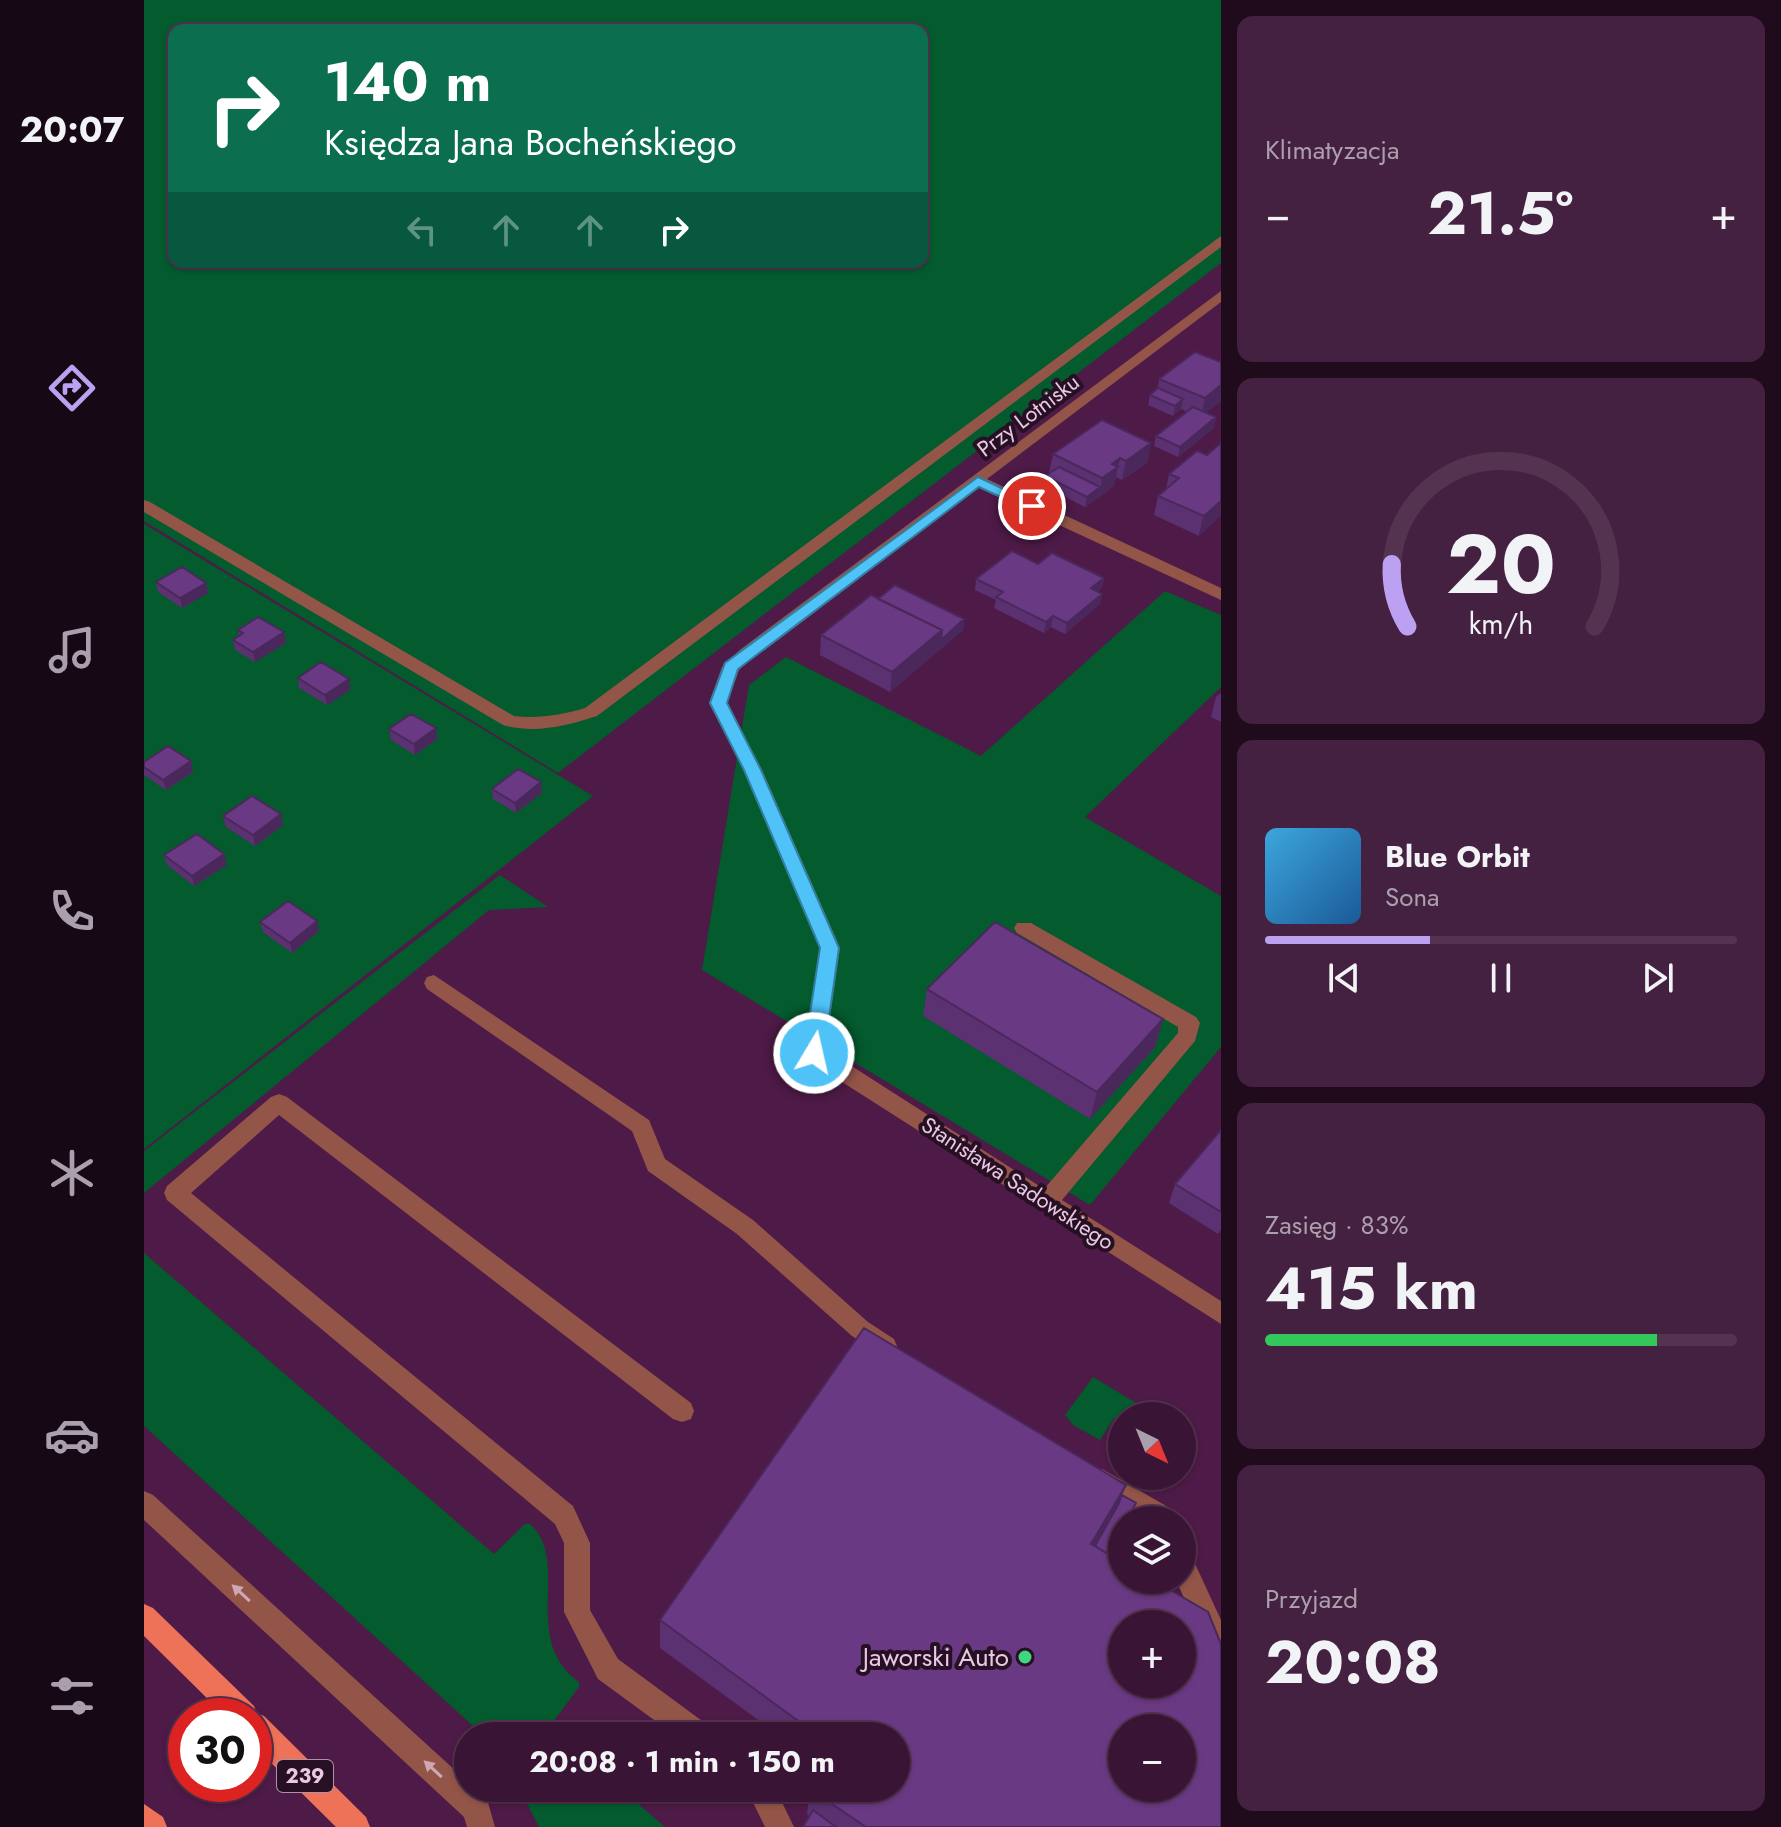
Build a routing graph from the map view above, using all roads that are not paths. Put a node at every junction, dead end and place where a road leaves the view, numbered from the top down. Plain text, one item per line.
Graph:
1 (1221, 240) edge
2 (1221, 295) edge
3 (978, 481) junction
4 (144, 505) edge
5 (1221, 595) edge
6 (1024, 928) dead end
7 (434, 983) dead end
8 (814, 1053) joint
9 (1047, 1202) junction
10 (1221, 1314) edge
11 (900, 1356) edge
12 (682, 1411) dead end
13 (1082, 1470) edge
14 (144, 1503) edge
15 (1142, 1506) edge
16 (1196, 1594) edge
17 (144, 1617) edge
18 (1221, 1650) edge
19 (226, 1698) edge
20 (680, 1722) edge
21 (272, 1744) edge
22 (767, 1802) edge
23 (144, 1818) edge
24 (153, 1827) edge
25 (356, 1827) edge
26 (481, 1827) edge
27 (780, 1827) edge

1 - 4 street
2 - 3 street, Przy Lotnisku
3 - 5 street
3 - 8 street, Przy Lotnisku
6 - 9 street
7 - 11 street
8 - 9 street, Stanisława Sadowskiego
9 - 10 street, Stanisława Sadowskiego
12 - 20 street
13 - 15 street
26 -> 14 street
16 - 18 street
17 - 19 main road
21 - 25 main road, 239
22 - 27 street
23 - 24 main road

